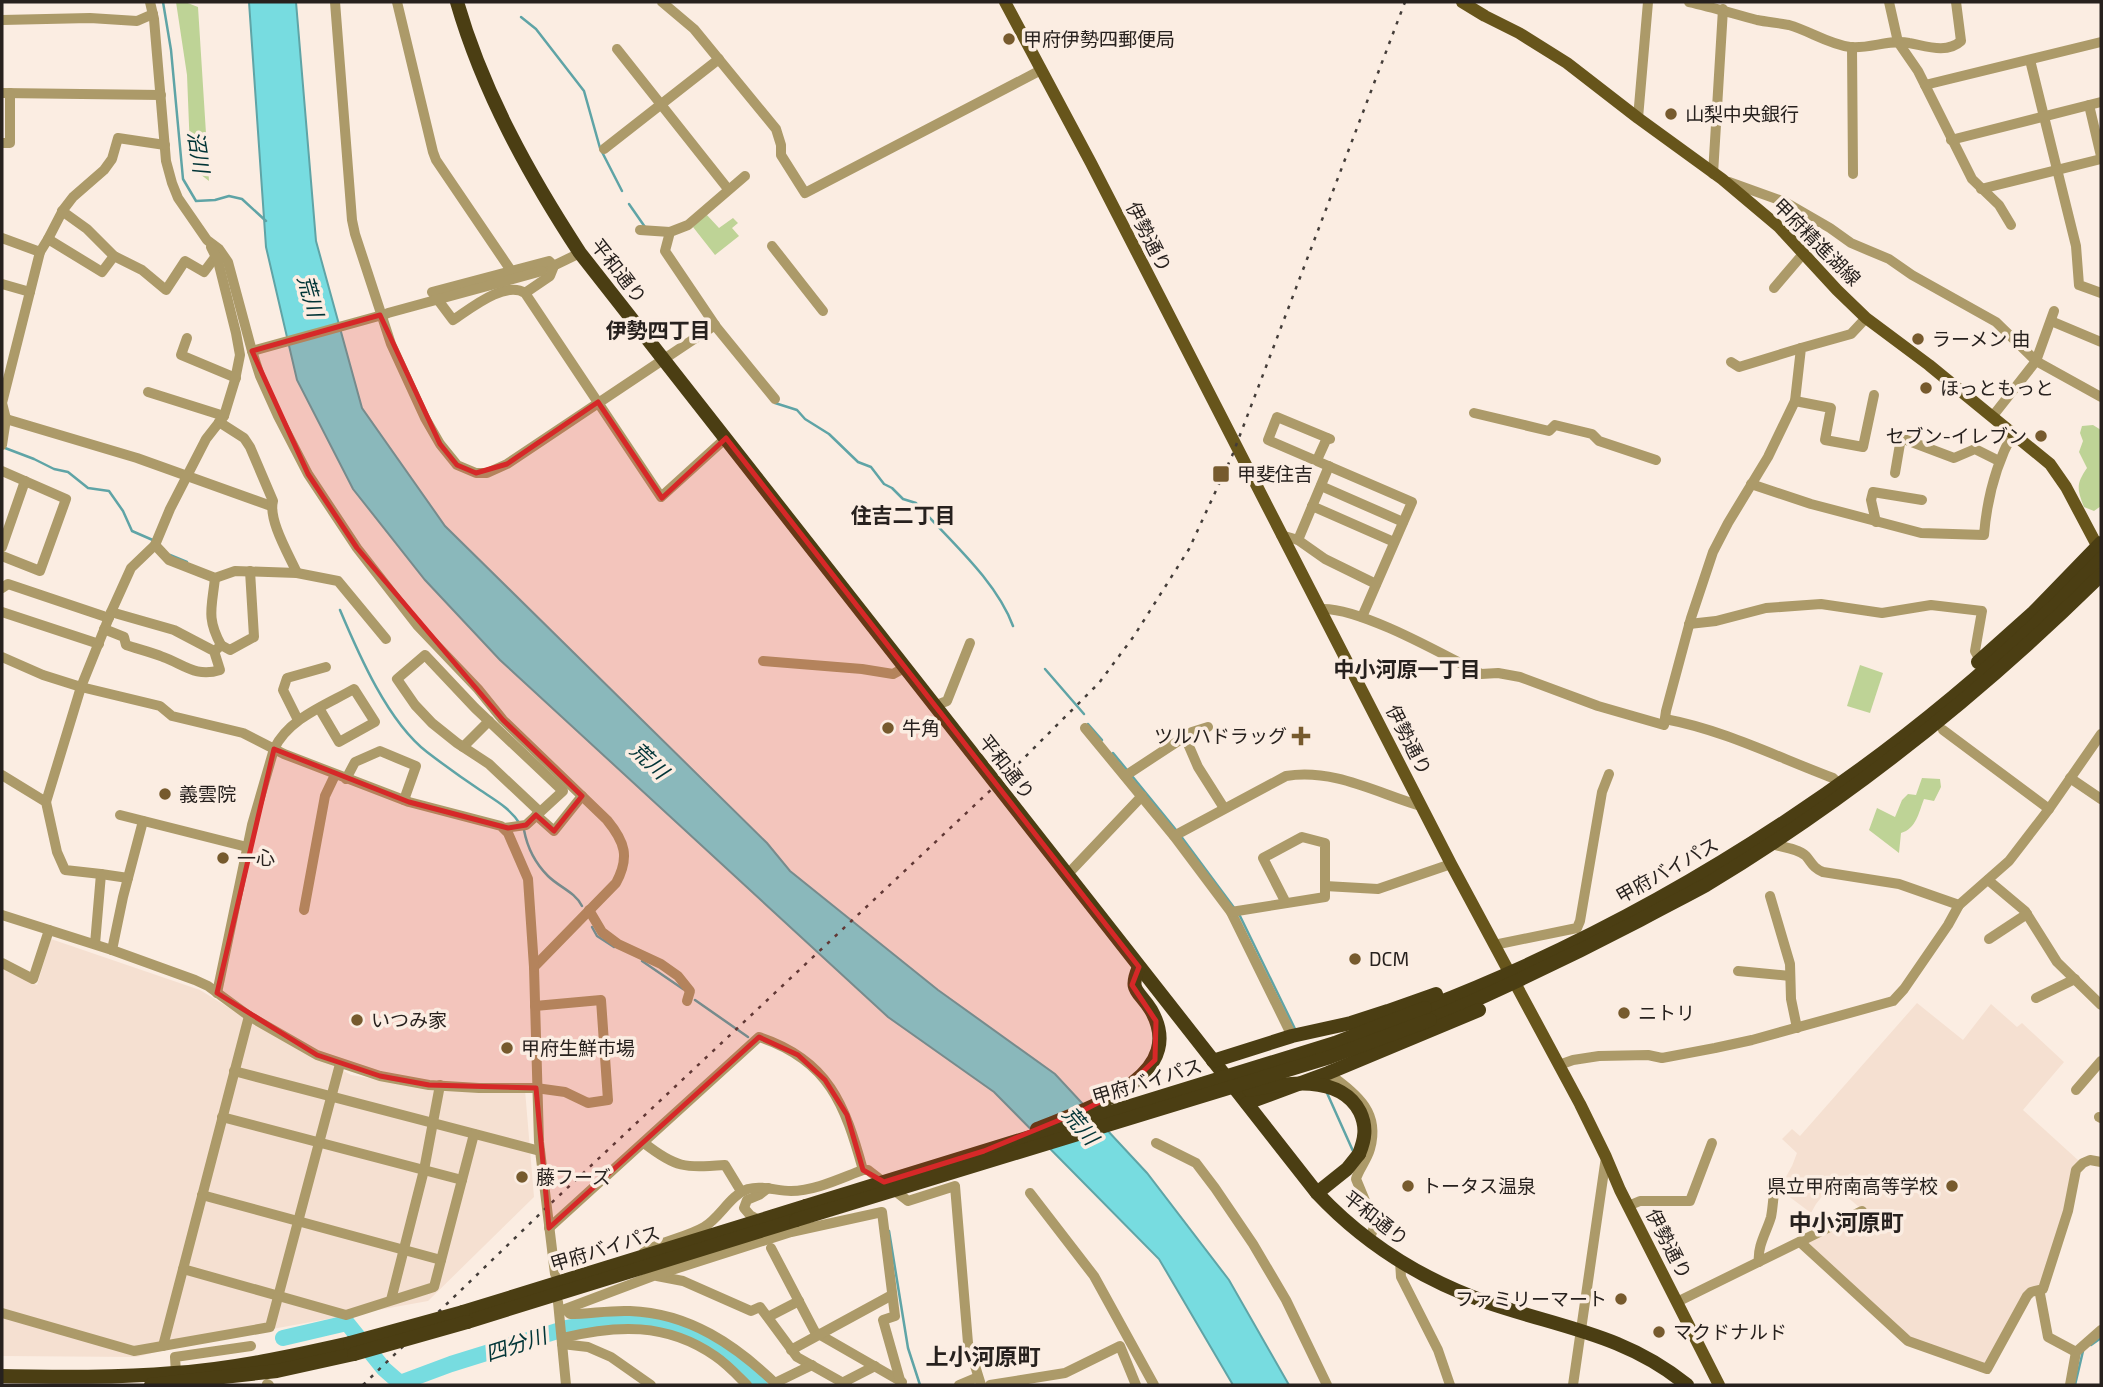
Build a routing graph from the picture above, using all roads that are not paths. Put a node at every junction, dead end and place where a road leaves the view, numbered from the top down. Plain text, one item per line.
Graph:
1 (150, 2) edge
2 (335, 2) edge
3 (397, 2) edge
4 (457, 2) edge
5 (662, 2) edge
6 (1005, 2) edge
7 (1462, 2) edge
8 (1648, 2) edge
9 (1689, 2) edge
10 (1889, 2) edge
11 (1956, 2) edge
12 (1723, 9) junction
13 (153, 14) junction
14 (2, 20) edge
15 (1898, 42) junction
16 (2101, 42) edge
17 (1852, 47) junction
18 (617, 48) dead end
19 (719, 59) junction
20 (2030, 60) junction
21 (1041, 71) junction
22 (1925, 85) junction
23 (6, 93) edge
24 (161, 95) junction
25 (2101, 102) edge
26 (661, 105) junction
27 (2089, 105) junction
28 (2044, 117) junction
29 (1638, 118) junction
30 (1951, 140) junction
31 (2, 142) edge
32 (165, 145) junction
33 (604, 149) dead end
34 (2101, 158) edge
35 (2057, 170) junction
36 (1853, 174) dead end
37 (745, 176) dead end
38 (1717, 176) junction
39 (728, 189) junction
40 (1981, 189) junction
41 (62, 211) junction
42 (2011, 225) dead end
43 (640, 230) dead end
44 (670, 232) junction
45 (2, 238) edge
46 (48, 239) junction
47 (207, 240) junction
48 (772, 246) dead end
49 (40, 252) junction
50 (580, 253) junction
51 (1804, 254) junction
52 (114, 256) junction
53 (216, 256) junction
54 (554, 266) junction
55 (512, 272) junction
56 (2, 284) edge
57 (1774, 288) dead end
58 (30, 292) junction
59 (525, 293) junction
60 (2101, 293) edge
61 (823, 311) dead end
62 (381, 315) junction
63 (1866, 318) junction
64 (715, 325) junction
65 (187, 338) dead end
66 (2101, 342) edge
67 (1801, 348) junction
68 (256, 350) junction
69 (2, 356) edge
70 (663, 360) junction
71 (2036, 361) junction
72 (12, 362) junction
73 (1731, 362) dead end
74 (236, 378) junction
75 (148, 392) dead end
76 (1874, 395) dead end
77 (2101, 397) edge
78 (775, 399) dead end
79 (1795, 401) junction
80 (598, 402) junction
81 (1474, 413) dead end
82 (1992, 417) junction
83 (6, 419) junction
84 (222, 419) junction
85 (2013, 433) junction
86 (726, 439) junction
87 (2, 443) edge
88 (1317, 460) junction
89 (1656, 460) dead end
90 (1998, 461) junction
91 (1329, 466) junction
92 (2, 471) edge
93 (1895, 473) dead end
94 (186, 477) junction
95 (25, 481) junction
96 (1751, 484) junction
97 (1321, 486) junction
98 (1922, 500) dead end
99 (271, 506) junction
100 (1312, 506) junction
101 (1403, 522) junction
102 (1876, 522) junction
103 (1281, 535) junction
104 (1298, 540) junction
105 (3, 541) edge
106 (156, 542) junction
107 (1394, 542) junction
108 (2100, 551) edge
109 (2, 556) edge
110 (250, 571) junction
111 (296, 571) junction
112 (2101, 575) edge
113 (215, 578) junction
114 (1376, 584) junction
115 (2101, 586) edge
116 (2, 588) edge
117 (1321, 609) junction
118 (2, 612) edge
119 (110, 615) junction
120 (1362, 617) junction
121 (1689, 624) junction
122 (104, 629) junction
123 (386, 639) dead end
124 (970, 643) dead end
125 (99, 644) junction
126 (217, 648) junction
127 (2, 657) edge
128 (1980, 660) junction
129 (763, 661) dead end
130 (326, 667) dead end
131 (904, 668) junction
132 (81, 687) junction
133 (1962, 696) junction
134 (934, 705) junction
135 (319, 708) junction
136 (1665, 719) junction
137 (298, 720) junction
138 (489, 721) junction
139 (1208, 727) dead end
140 (1085, 728) dead end
141 (1943, 730) junction
142 (2101, 734) edge
143 (1185, 737) junction
144 (463, 747) junction
145 (274, 749) junction
146 (1609, 774) dead end
147 (2, 775) edge
148 (335, 775) junction
149 (1125, 776) junction
150 (1867, 778) junction
151 (2070, 778) junction
152 (346, 779) junction
153 (1844, 781) junction
154 (582, 796) junction
155 (1142, 796) junction
156 (2101, 799) edge
157 (404, 800) junction
158 (46, 802) junction
159 (1421, 806) junction
160 (1224, 808) junction
161 (2049, 809) junction
162 (538, 814) junction
163 (120, 815) dead end
164 (143, 821) junction
165 (504, 828) junction
166 (1174, 835) junction
167 (1771, 844) junction
168 (247, 848) junction
169 (1451, 864) junction
170 (101, 874) junction
171 (1068, 875) junction
172 (128, 878) junction
173 (1988, 880) junction
174 (1325, 886) junction
175 (1770, 896) dead end
176 (1286, 903) junction
177 (1959, 905) junction
178 (304, 910) dead end
179 (589, 910) junction
180 (1231, 912) junction
181 (2027, 914) junction
182 (2, 915) edge
183 (49, 930) junction
184 (1989, 939) dead end
185 (95, 944) junction
186 (1494, 945) junction
187 (112, 950) junction
188 (2, 963) edge
189 (534, 967) junction
190 (1139, 967) junction
191 (1738, 971) dead end
192 (1790, 976) junction
193 (2075, 979) junction
194 (1510, 982) junction
195 (217, 993) junction
196 (1451, 998) junction
197 (2036, 998) dead end
198 (687, 1001) dead end
199 (2101, 1005) edge
200 (535, 1006) junction
201 (1427, 1014) junction
202 (249, 1016) junction
203 (1797, 1028) junction
204 (1292, 1035) junction
205 (1213, 1061) junction
206 (2101, 1061) edge
207 (340, 1064) junction
208 (1559, 1065) junction
209 (234, 1071) junction
210 (1328, 1073) junction
211 (440, 1086) junction
212 (536, 1088) junction
213 (2076, 1090) dead end
214 (332, 1097) junction
215 (1247, 1103) junction
216 (222, 1117) junction
217 (1138, 1117) junction
218 (433, 1123) junction
219 (474, 1134) junction
220 (319, 1143) junction
221 (644, 1143) junction
222 (1156, 1143) dead end
223 (1712, 1143) dead end
224 (540, 1151) junction
225 (984, 1151) junction
226 (1606, 1157) junction
227 (2100, 1159) edge
228 (424, 1170) junction
229 (863, 1170) junction
230 (462, 1180) junction
231 (1775, 1187) dead end
232 (739, 1188) dead end
233 (768, 1188) junction
234 (1030, 1193) dead end
235 (1317, 1193) junction
236 (202, 1195) junction
237 (1628, 1206) junction
238 (1862, 1211) dead end
239 (759, 1220) junction
240 (298, 1222) junction
241 (549, 1228) junction
242 (1369, 1240) junction
243 (1800, 1242) junction
244 (771, 1248) dead end
245 (404, 1250) junction
246 (634, 1259) junction
247 (441, 1260) junction
248 (1400, 1261) junction
249 (1759, 1262) junction
250 (183, 1269) junction
251 (555, 1274) dead end
252 (653, 1276) junction
253 (2040, 1294) dead end
254 (892, 1295) junction
255 (278, 1296) junction
256 (391, 1300) junction
257 (799, 1301) junction
258 (1677, 1302) junction
259 (561, 1311) junction
260 (2, 1313) edge
261 (465, 1317) junction
262 (768, 1317) junction
263 (1582, 1330) junction
264 (2101, 1330) edge
265 (819, 1335) junction
266 (562, 1341) junction
267 (163, 1346) junction
268 (251, 1346) dead end
269 (352, 1349) junction
270 (792, 1350) junction
271 (2076, 1352) junction
272 (812, 1365) junction
273 (875, 1366) junction
274 (2, 1370) edge
275 (176, 1373) junction
276 (2, 1376) edge
277 (70, 1377) junction
278 (980, 1381) edge
279 (903, 1383) edge
280 (776, 1384) edge
281 (845, 1384) edge
282 (151, 1385) edge
283 (159, 1385) edge
284 (566, 1385) edge
285 (651, 1385) edge
286 (747, 1385) edge
287 (958, 1385) edge
288 (990, 1385) edge
289 (1136, 1385) edge
290 (1154, 1385) edge
291 (1327, 1385) edge
292 (1450, 1385) edge
293 (1573, 1385) edge
294 (1687, 1385) edge
295 (1719, 1385) edge
296 (2070, 1385) edge

1 - 13 street
2 - 62 street
3 - 55 street
4 - 50 highway, 平和通り
5 - 19 street
6 - 21 main road, 伊勢通り
7 - 29 main road, 甲府精進湖線
8 - 29 street
9 - 12 street
10 - 15 street
11 - 15 street
12 - 17 street
12 - 38 street
13 - 14 street
13 - 24 street
15 - 17 street
15 - 22 street
16 - 20 street
17 - 36 street
18 - 26 street
19 - 21 street
19 - 26 street
20 - 22 street
20 - 28 street
21 - 103 main road, 伊勢通り
22 - 30 street
23 - 24 street
23 - 31 street
24 - 32 street
25 - 27 street
26 - 33 street
26 - 39 street
27 - 28 street
27 - 34 street
28 - 30 street
28 - 35 street
29 - 38 main road, 甲府精進湖線
30 - 40 street
32 - 41 street
32 - 47 street
34 - 35 street
35 - 40 street
35 - 60 street
37 - 39 street
38 - 51 main road, 甲府精進湖線
38 - 71 street
39 - 44 street
40 - 42 street
41 - 46 street
41 - 52 street
43 - 44 street
44 - 64 street
45 - 49 street
46 - 49 street
46 - 52 street
47 - 53 street
47 - 68 street
48 - 61 street
49 - 58 street
50 - 54 street
50 - 70 highway, 平和通り
51 - 57 street
51 - 63 main road, 甲府精進湖線
52 - 53 street
53 - 74 street
54 - 55 street
54 - 59 street
54 - 62 street, bridge
55 - 59 street
56 - 58 street
58 - 72 street
59 - 80 street
62 - 68 street
62 - 80 street
63 - 67 street
63 - 82 main road, 甲府精進湖線
64 - 70 street
64 - 78 street
65 - 74 street
66 - 71 street
67 - 73 street
67 - 79 street
68 - 154 street
69 - 72 street
70 - 80 street
70 - 86 highway, 平和通り
71 - 77 street
71 - 82 street
72 - 83 street
74 - 84 street
75 - 84 street
76 - 79 street
79 - 96 street
80 - 86 street
81 - 89 street
82 - 85 main road, 甲府精進湖線
83 - 87 street
83 - 94 street
84 - 94 street
84 - 99 street
85 - 90 street
85 - 108 main road, 甲府精進湖線
86 - 131 highway, 平和通り
88 - 88 street
88 - 91 street
90 - 93 street
90 - 102 street
91 - 97 street
91 - 101 street
92 - 95 street
94 - 99 street
94 - 106 street
95 - 105 street
95 - 109 street
96 - 102 street
96 - 121 street
97 - 100 street
97 - 101 street
98 - 102 street
99 - 111 street
100 - 104 street
100 - 107 street
101 - 107 street
103 - 104 street
103 - 117 main road, 伊勢通り
104 - 114 street
106 - 113 street
106 - 119 street
107 - 114 street
108 - 128 highway
108 - 133 highway, 甲府バイパス
110 - 111 street
110 - 113 street
110 - 126 street
111 - 123 street
112 - 133 highway, 甲府バイパス
113 - 126 street
114 - 120 street
115 - 141 highway
116 - 119 street
117 - 120 street
117 - 159 main road, 伊勢通り
118 - 125 street
119 - 122 street
119 - 126 street
120 - 136 street
121 - 128 street
121 - 136 street
122 - 125 street
122 - 126 street
124 - 134 street
125 - 132 street
127 - 132 street
128 - 153 highway
129 - 131 street
130 - 137 street
131 - 134 highway, 平和通り
132 - 145 street
132 - 158 street
133 - 150 highway, 甲府バイパス
133 - 153 highway, 甲府バイパス
134 - 171 highway, 平和通り
135 - 135 street
135 - 137 street
136 - 153 street
137 - 145 street
138 - 144 street
138 - 144 street
138 - 162 street
139 - 143 street
140 - 149 street
141 - 150 highway
141 - 161 street
142 - 151 street
143 - 149 street
143 - 160 street
144 - 162 street
145 - 148 street
145 - 168 street
146 - 186 street
147 - 158 street
148 - 152 street
148 - 178 street
149 - 155 street
150 - 167 highway, 甲府バイパス
151 - 156 street
151 - 161 street
152 - 157 street
152 - 157 street
153 - 194 highway, 甲府バイパス
154 - 162 street
154 - 179 street
155 - 166 street
155 - 171 street
157 - 165 street
158 - 170 street
159 - 160 street
159 - 169 main road, 伊勢通り
160 - 166 street
161 - 173 street
162 - 165 street
163 - 164 street
164 - 168 street
164 - 172 street
165 - 189 street
166 - 180 street
167 - 177 street
167 - 194 highway, 甲府バイパス
168 - 195 street
169 - 174 street
169 - 186 main road, 伊勢通り
170 - 172 street
170 - 185 street
171 - 190 highway, 平和通り
172 - 187 street
173 - 177 street
173 - 181 street
174 - 176 street
174 - 176 street
175 - 192 street
176 - 180 street
177 - 203 street
179 - 189 street
179 - 198 street
180 - 204 street
181 - 184 street
181 - 193 street
182 - 183 street
183 - 185 street
183 - 188 street
185 - 187 street
186 - 194 main road, 伊勢通り
187 - 195 street
189 - 200 street
190 - 205 highway, 平和通り
190 - 225 highway, bridge
191 - 192 street
192 - 203 street
193 - 197 street
193 - 199 street
194 - 196 highway, 甲府バイパス
194 - 201 highway, 甲府バイパス
194 - 208 main road, 伊勢通り
194 - 210 highway
195 - 202 street
196 - 201 highway, 甲府バイパス
196 - 204 highway
200 - 212 street
200 - 212 street
201 - 217 highway, 甲府バイパス, bridge
201 - 225 highway, 甲府バイパス, bridge
202 - 207 street
202 - 209 street
203 - 208 street
204 - 205 highway
205 - 215 highway, 平和通り
206 - 213 street
207 - 211 street
207 - 214 street
208 - 226 main road, 伊勢通り
209 - 214 street
209 - 216 street
210 - 215 highway
210 - 242 street
211 - 212 street
211 - 218 street
212 - 224 street
214 - 218 street
214 - 220 street
215 - 235 highway, 平和通り
216 - 220 street
216 - 236 street
217 - 235 highway, bridge
217 - 261 highway, 甲府バイパス, bridge
218 - 219 street
218 - 228 street
219 - 224 street
219 - 230 street
220 - 228 street
220 - 240 street
221 - 229 street
221 - 232 street
221 - 241 street
222 - 291 street
223 - 237 street
224 - 241 street
225 - 239 highway, 甲府バイパス, bridge
226 - 237 main road, 伊勢通り
226 - 263 street
227 - 243 street
228 - 230 street
228 - 245 street
229 - 233 street
229 - 278 street
230 - 247 street
231 - 249 street
233 - 239 street
233 - 246 street
234 - 290 street
235 - 242 highway, 平和通り
236 - 240 street
236 - 250 street
237 - 258 main road, 伊勢通り
238 - 243 street
239 - 246 highway, 甲府バイパス
240 - 245 street
240 - 255 street
241 - 251 street
242 - 248 highway, 平和通り
243 - 249 street
244 - 257 street
245 - 247 street
245 - 256 street
246 - 261 highway, 甲府バイパス
247 - 256 street
248 - 263 highway, 平和通り
248 - 292 street
249 - 258 street
250 - 255 street
250 - 267 street
252 - 254 street
252 - 259 street
252 - 262 street
253 - 271 street
254 - 265 street
254 - 279 street
255 - 256 street
255 - 267 street
257 - 262 street
257 - 265 street
258 - 295 main road, 伊勢通り
259 - 266 street
259 - 280 street
260 - 267 street
261 - 269 highway, 甲府バイパス, bridge
262 - 270 street
263 - 293 street
263 - 294 highway, 平和通り
264 - 271 street
265 - 270 street
265 - 273 street
266 - 284 street
266 - 285 street
266 - 286 street
268 - 275 street
269 - 275 highway, 甲府バイパス
269 - 283 highway, 甲府バイパス
270 - 272 street
271 - 296 street
272 - 280 street
272 - 281 street
273 - 279 street
273 - 281 street
274 - 277 highway
275 - 277 highway, 甲府バイパス
276 - 277 highway, 甲府バイパス
278 - 287 street
282 - 283 highway, 甲府バイパス
288 - 289 street

